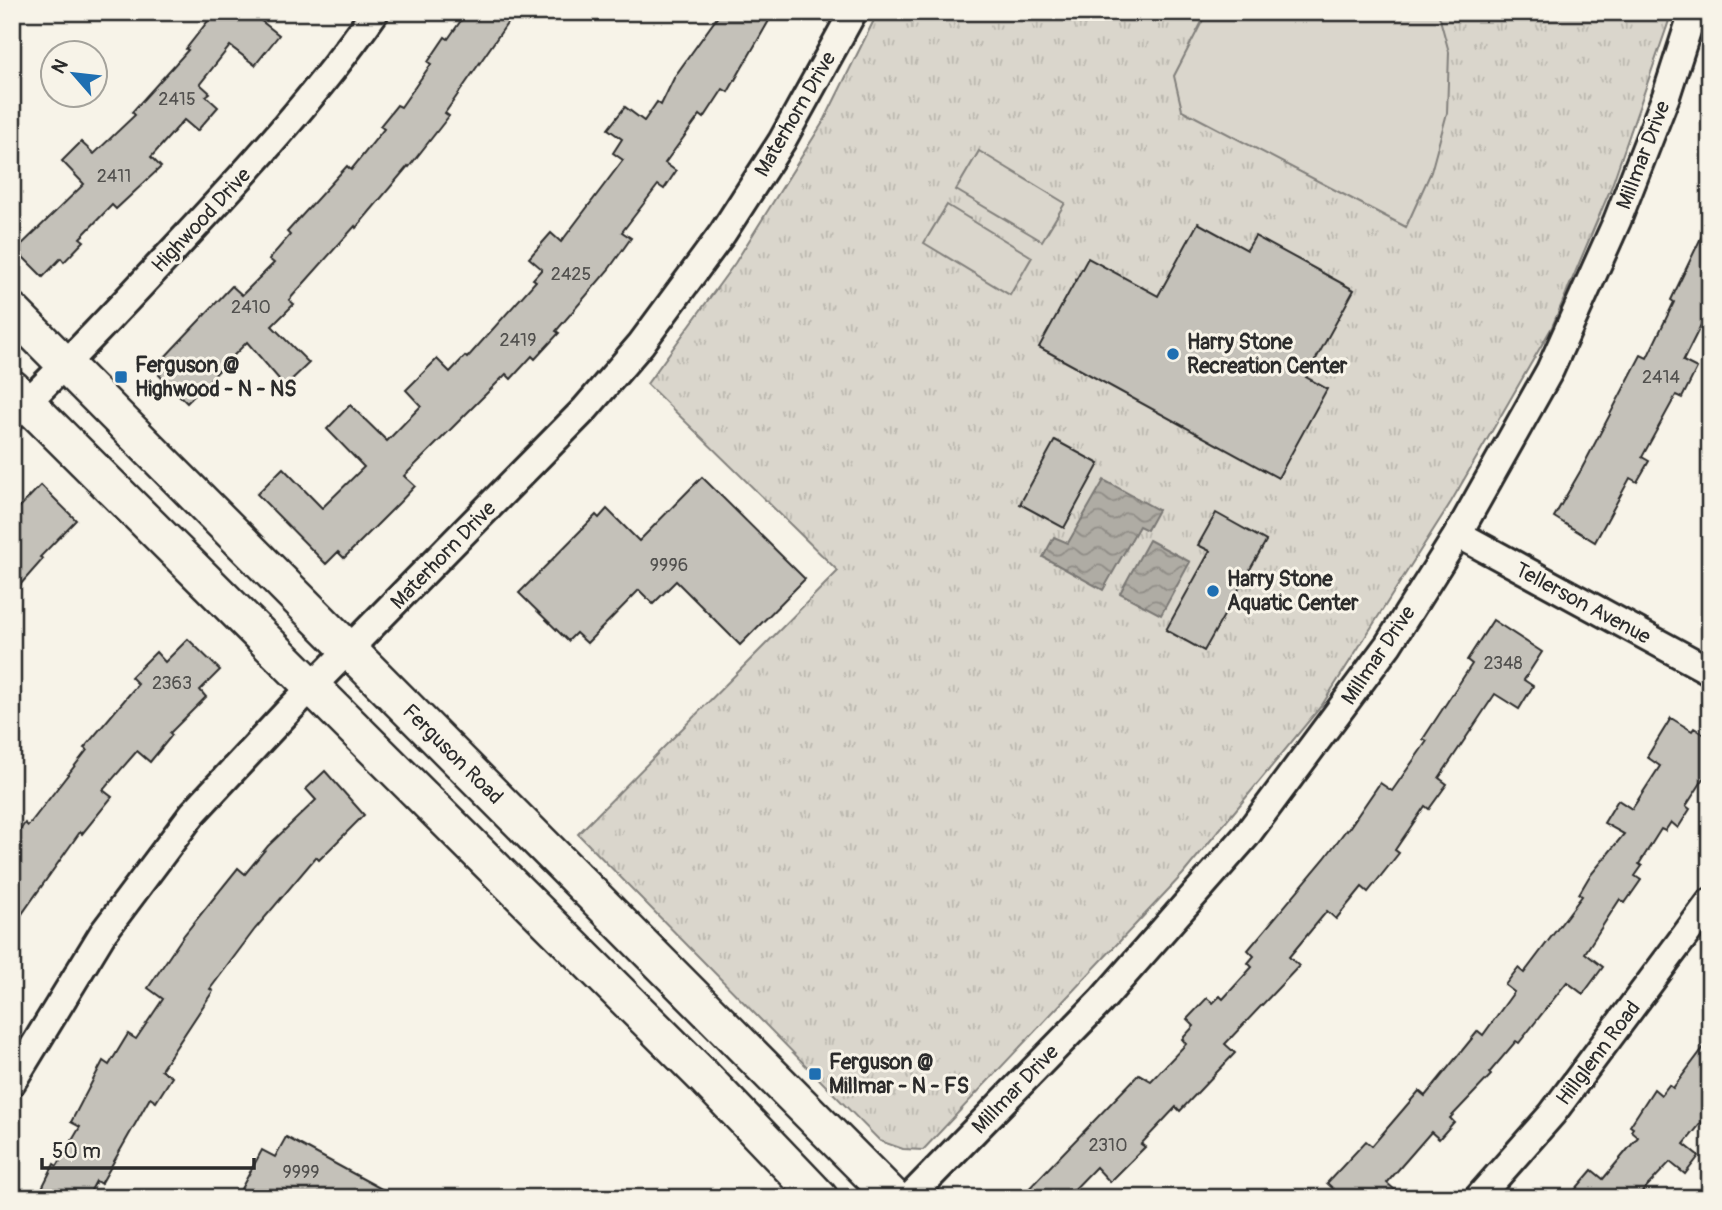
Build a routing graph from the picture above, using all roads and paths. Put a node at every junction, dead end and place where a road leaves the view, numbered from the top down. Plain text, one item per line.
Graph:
1 (375, 12) edge
2 (853, 12) edge
3 (1693, 12) edge
4 (12, 310) edge
5 (65, 364) junction
6 (17, 402) edge
7 (1458, 534) junction
8 (349, 651) junction
9 (1710, 671) edge
10 (313, 687) junction
11 (1710, 902) edge
12 (12, 1082) edge
13 (820, 1198) edge
14 (894, 1198) edge
15 (909, 1198) edge
16 (1478, 1198) edge

1 - 5 street, Highwood Drive
2 - 8 street, Materhorn Drive
3 - 7 street, Millmar Drive
4 - 5 main road, Ferguson Road
5 - 6 street, Highwood Drive
5 - 8 main road, Ferguson Road
6 - 10 main road
7 - 9 street, Tellerson Avenue
7 - 15 street, Millmar Drive
8 - 10 street, Materhorn Drive
8 - 14 main road, Ferguson Road
10 - 12 street, Materhorn Drive
10 - 13 main road
11 - 16 street, Hillglenn Road

